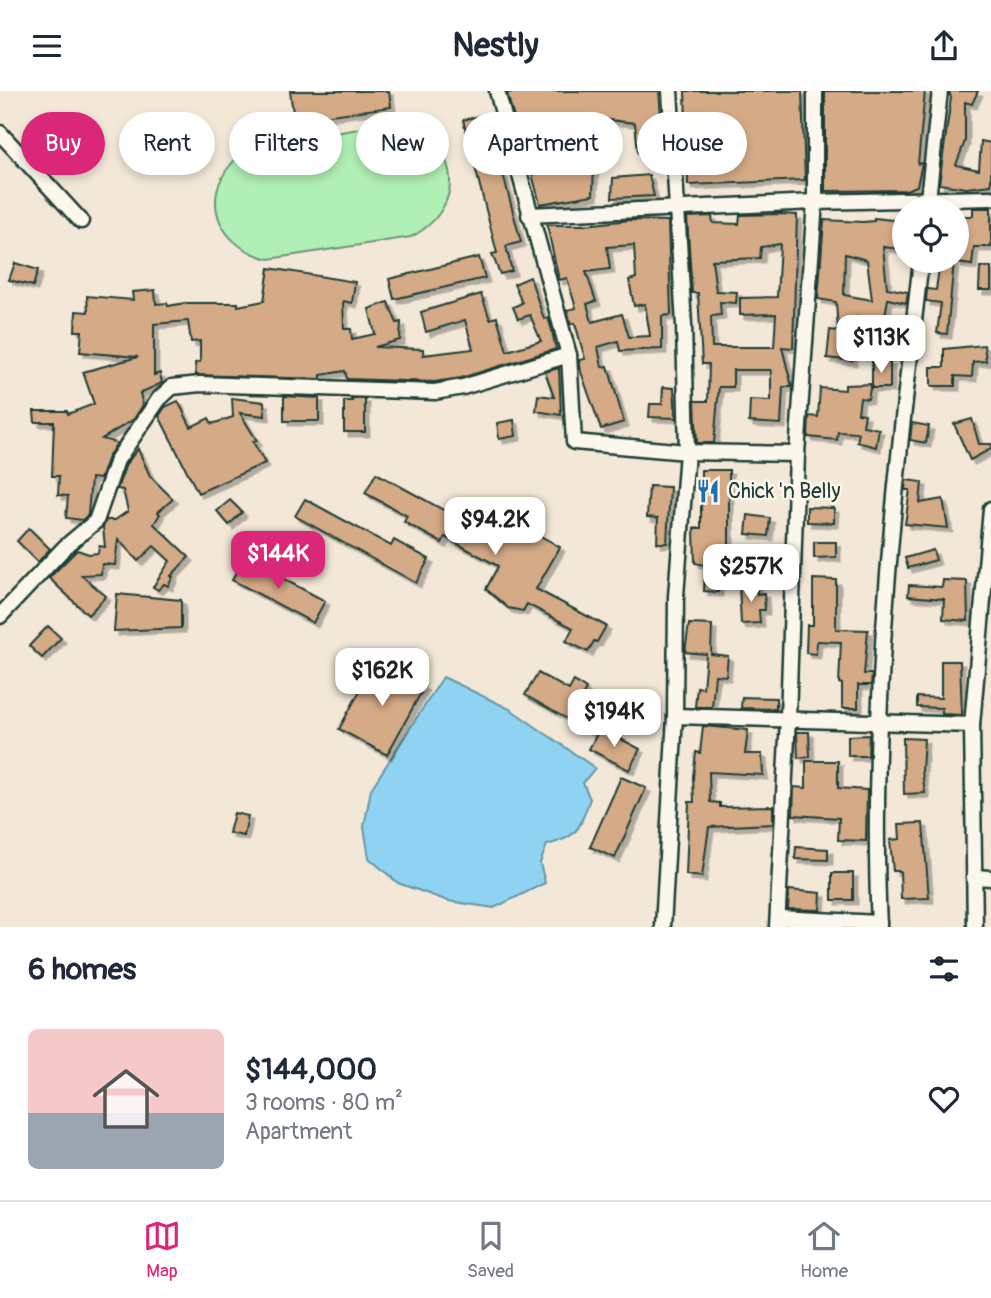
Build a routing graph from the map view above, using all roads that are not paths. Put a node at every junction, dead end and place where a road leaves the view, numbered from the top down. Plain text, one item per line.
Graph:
1 (497, 91) edge
2 (670, 91) edge
3 (815, 91) edge
4 (940, 91) edge
5 (0, 132) edge
6 (928, 196) edge
7 (991, 198) edge
8 (969, 200) edge
9 (815, 202) junction
10 (892, 203) edge
11 (676, 210) junction
12 (529, 215) junction
13 (81, 221) dead end
14 (920, 273) edge
15 (569, 355) junction
16 (687, 452) junction
17 (797, 454) junction
18 (991, 509) edge
19 (0, 616) edge
20 (676, 716) junction
21 (788, 719) junction
22 (878, 723) junction
23 (972, 725) junction
24 (974, 877) junction
25 (991, 877) edge
26 (777, 923) edge
27 (879, 925) edge
28 (663, 927) edge
29 (975, 927) edge

1 - 12 street
2 - 11 street
3 - 9 street
4 - 6 street
5 - 13 street
7 - 8 street
9 - 10 street
9 - 11 street
9 - 17 street
11 - 12 street
11 - 16 street
12 - 15 street
14 - 22 street
15 - 16 street
15 - 19 street
16 - 17 street
16 - 20 street
17 - 21 street
18 - 23 street
20 - 21 street
20 - 28 street
21 - 22 street
21 - 26 street
22 - 23 street
22 - 27 street
23 - 24 street
24 - 25 street
24 - 29 street
26 - 27 street

